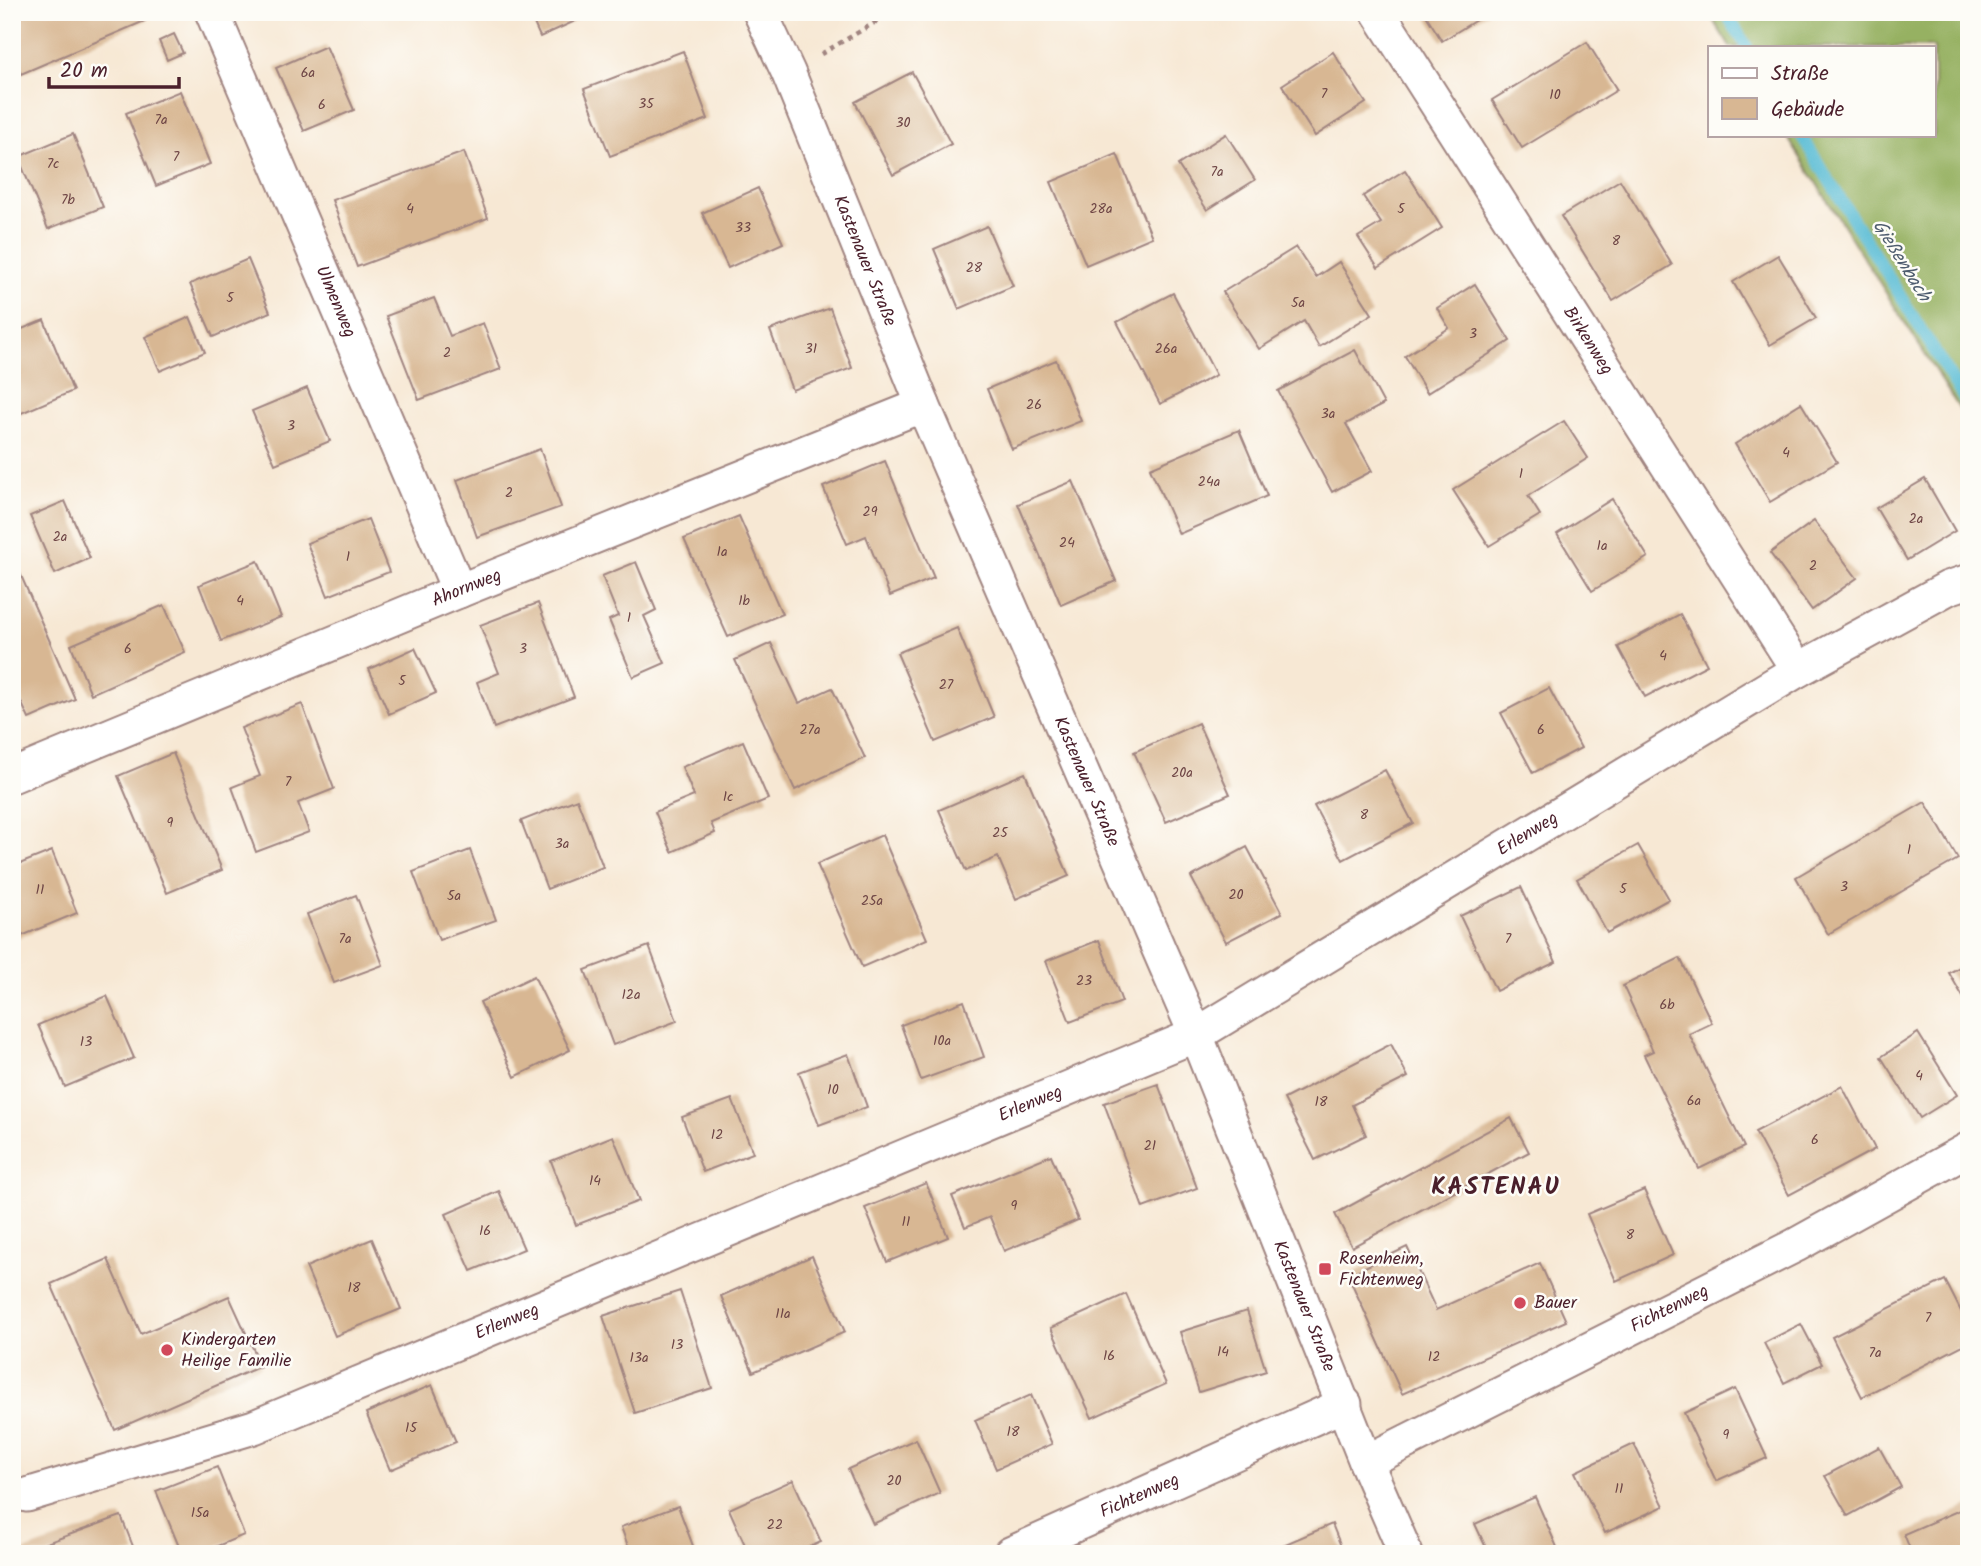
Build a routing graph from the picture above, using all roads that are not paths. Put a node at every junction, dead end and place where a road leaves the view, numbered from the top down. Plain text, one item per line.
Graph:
1 (212, 12) edge
2 (760, 12) edge
3 (1378, 12) edge
4 (923, 405) junction
5 (1969, 581) edge
6 (459, 591) junction
7 (1798, 670) junction
8 (12, 776) edge
9 (1196, 1035) junction
10 (1969, 1149) edge
11 (1345, 1404) junction
12 (1366, 1462) junction
13 (27, 1495) dead end
14 (1010, 1554) edge
15 (1406, 1554) edge

1 - 6 street, Ulmenweg
2 - 4 street, Kastenauer Straße
3 - 7 street, Birkenweg
4 - 6 street, Ahornweg
4 - 9 street, Kastenauer Straße
5 - 7 street, Erlenweg
6 - 8 street, Ahornweg
7 - 9 street, Erlenweg
9 - 11 street, Kastenauer Straße
9 - 13 street, Erlenweg
10 - 12 street, Fichtenweg
11 - 12 street, Kastenauer Straße
11 - 14 street, Fichtenweg
12 - 15 street, Kastenauer Straße

